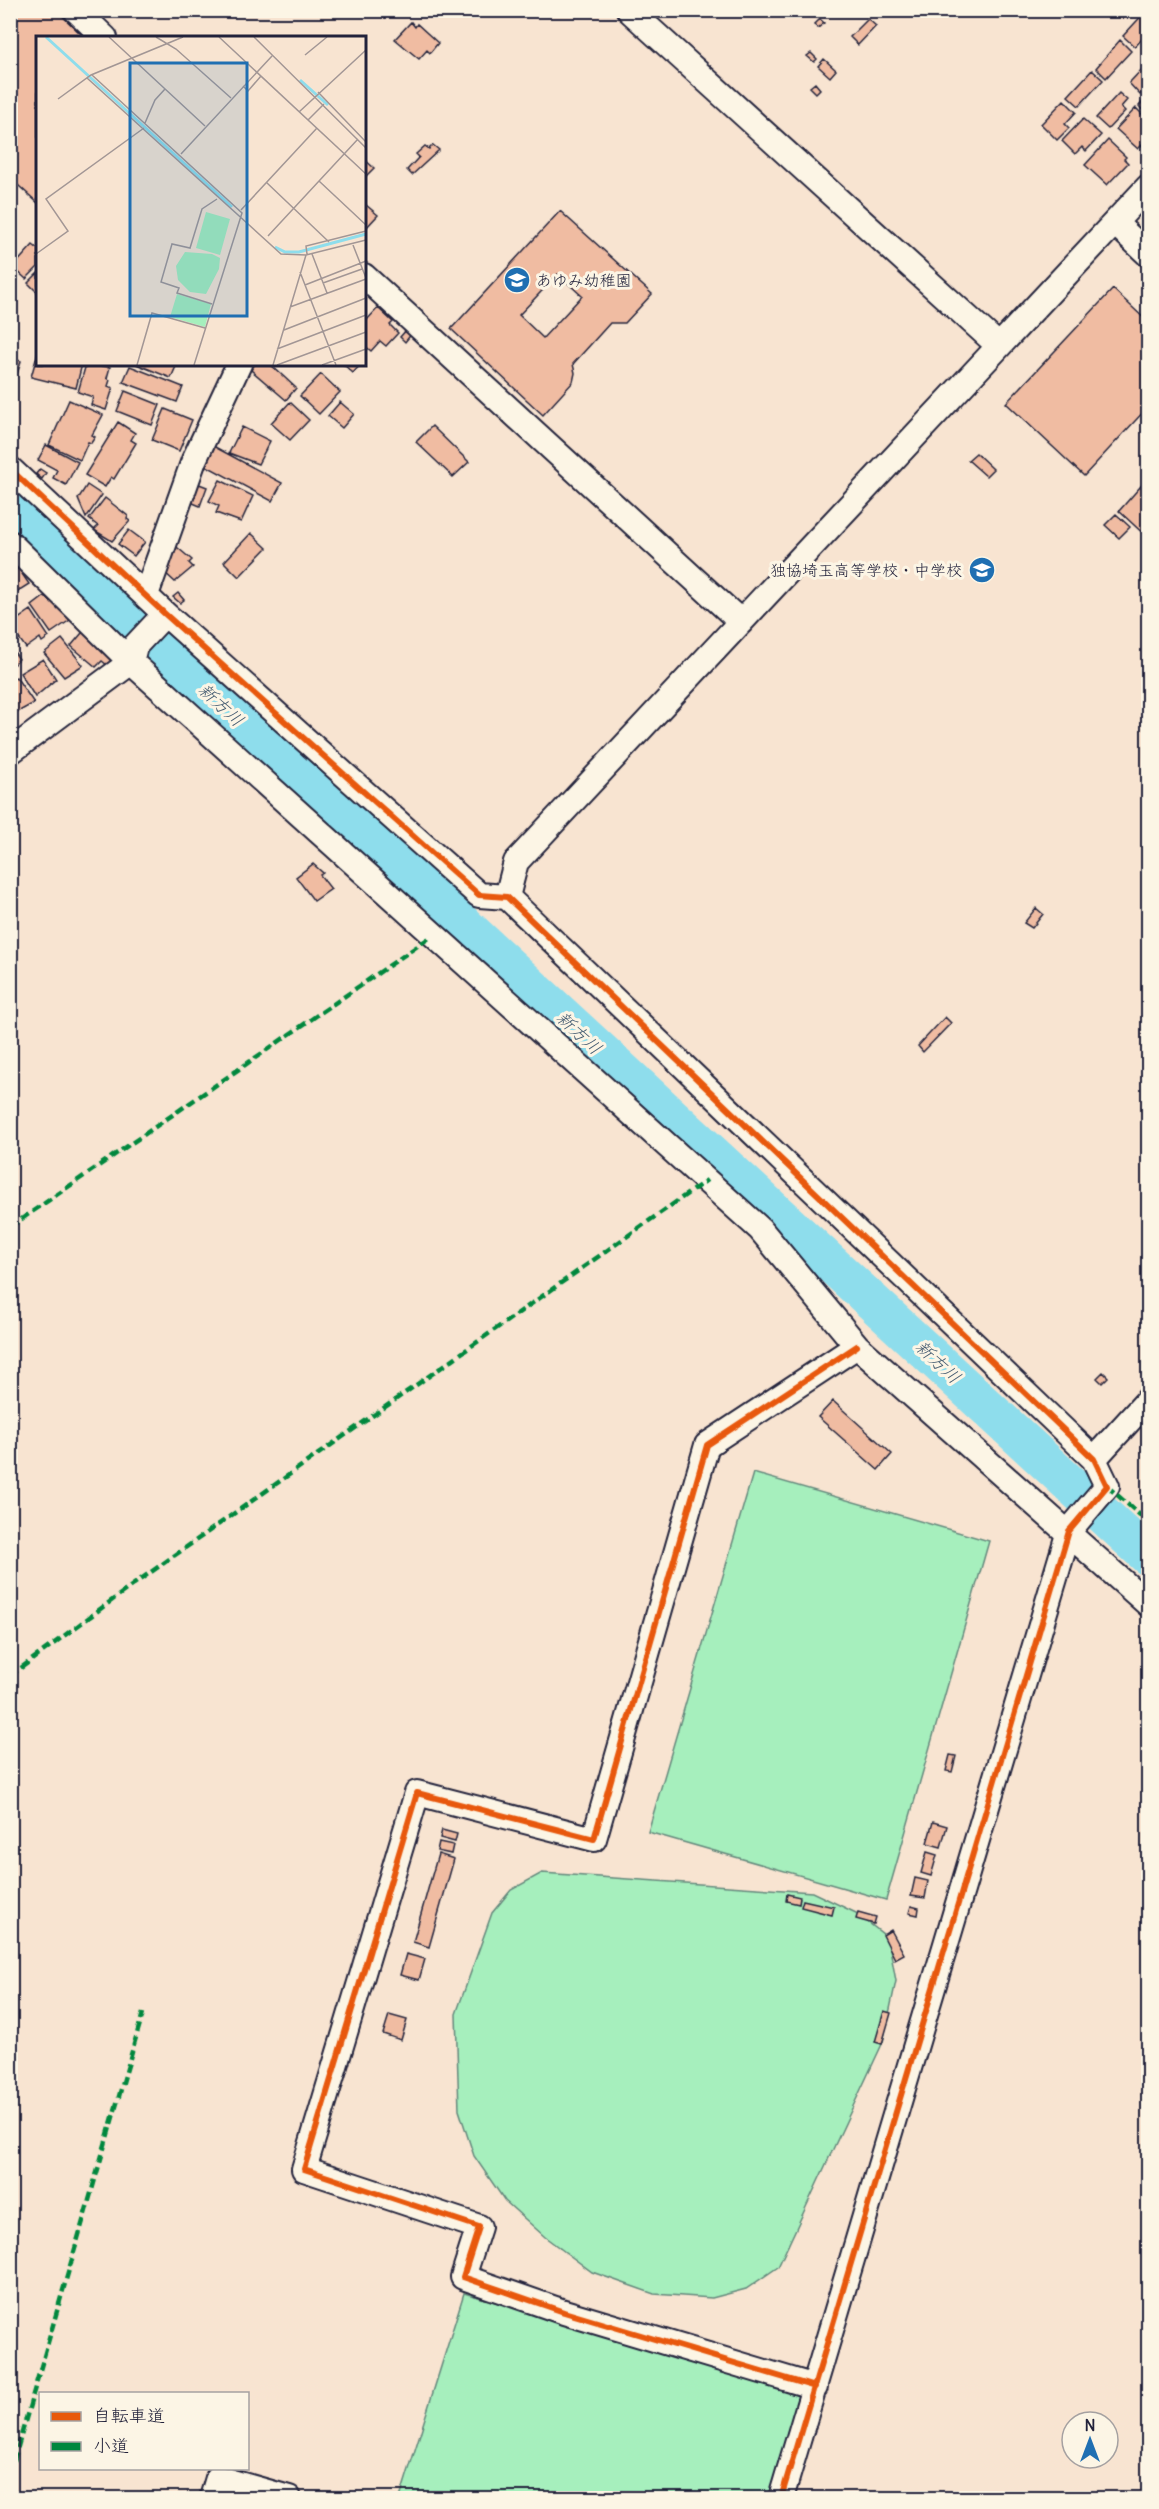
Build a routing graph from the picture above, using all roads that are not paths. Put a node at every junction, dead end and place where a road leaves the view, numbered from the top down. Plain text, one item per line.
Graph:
1 (76, 10) edge
2 (629, 10) edge
3 (103, 36) edge
4 (1149, 187) edge
5 (1115, 223) junction
6 (1149, 254) edge
7 (366, 278) edge
8 (999, 346) junction
9 (238, 366) edge
10 (10, 470) edge
11 (10, 543) edge
12 (146, 595) junction
13 (162, 617) junction
14 (741, 622) junction
15 (133, 654) junction
16 (10, 752) edge
17 (507, 897) junction
18 (858, 1346) junction
19 (1149, 1400) edge
20 (1094, 1460) junction
21 (1075, 1523) junction
22 (1149, 1604) edge
23 (814, 2387) junction
24 (212, 2499) edge
25 (289, 2499) edge
26 (781, 2499) edge

1 - 3 street
2 - 8 street
4 - 5 street
5 - 6 street
5 - 8 street
7 - 14 street
8 - 14 street
9 - 12 street
10 - 12 street
11 - 15 street
12 - 13 street
13 - 15 street
13 - 17 street
14 - 17 street
15 - 16 street
15 - 18 street
17 - 20 street
18 - 21 street
18 - 23 street
19 - 20 street
20 - 21 street
21 - 22 street
21 - 23 street
23 - 26 street
24 - 25 street

